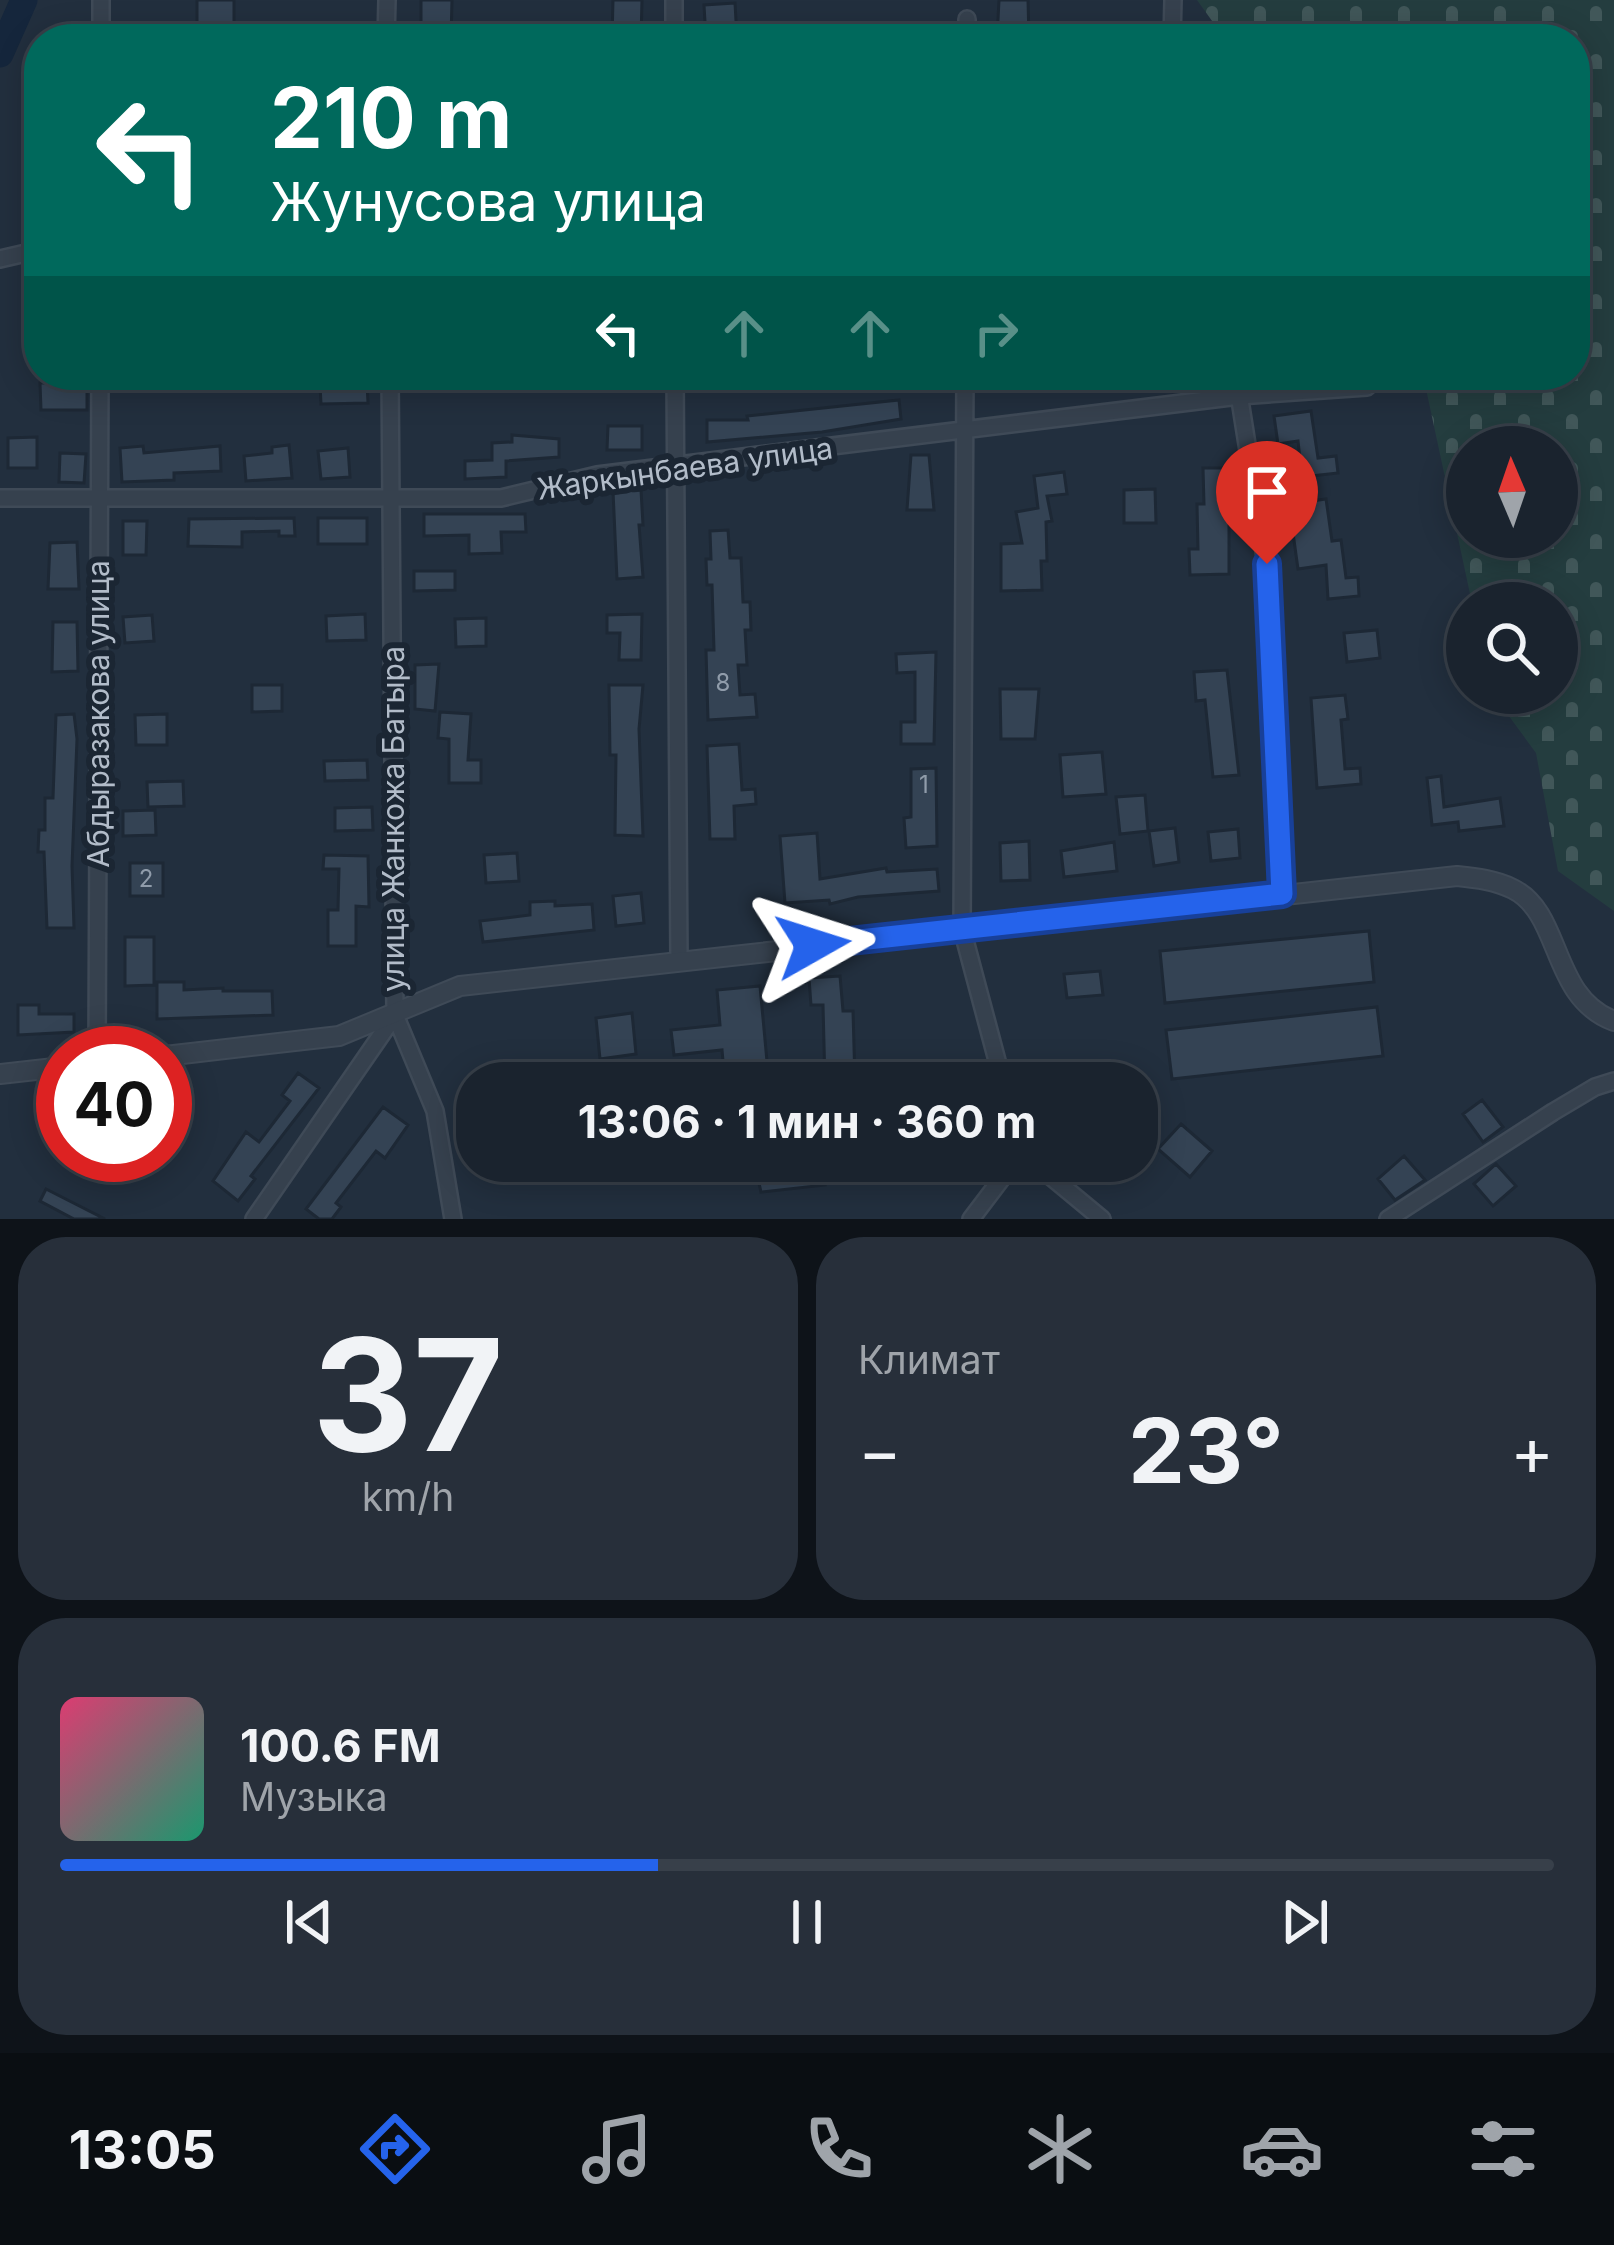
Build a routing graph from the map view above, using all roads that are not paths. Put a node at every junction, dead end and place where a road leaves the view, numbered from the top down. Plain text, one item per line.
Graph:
1 (967, 19) dead end
2 (967, 24) edge
3 (100, 390) edge
4 (390, 390) edge
5 (676, 390) edge
6 (965, 390) edge
7 (1237, 390) edge
8 (1324, 390) edge
9 (1238, 396) junction
10 (964, 431) junction
11 (676, 466) junction
12 (0, 498) edge
13 (100, 500) junction
14 (392, 500) junction
15 (1282, 894) junction
16 (962, 929) junction
17 (679, 961) junction
18 (395, 1015) junction
19 (1611, 1025) edge
20 (97, 1026) edge
21 (192, 1053) edge
22 (997, 1062) edge
23 (36, 1070) edge
24 (0, 1074) edge
25 (1614, 1081) edge
26 (999, 1182) edge
27 (1057, 1182) edge
28 (254, 1219) edge
29 (453, 1219) edge
30 (971, 1219) edge
31 (1102, 1219) edge
32 (1388, 1219) edge

1 - 2 street
3 - 13 street, Абдыразакова улица
4 - 14 street, улица Жанкожа Батыра
5 - 11 street
6 - 10 street
7 - 9 street
8 - 9 street, Жаркынбаева улица
9 - 10 street, Жаркынбаева улица
9 - 15 street
10 - 11 street, Жаркынбаева улица
10 - 16 street
11 - 14 street, Жаркынбаева улица
11 - 17 street
12 - 13 street, Жаркынбаева улица
13 - 14 street, Жаркынбаева улица
13 - 20 street, Абдыразакова улица
14 - 18 street, улица Жанкожа Батыра
15 - 16 street
15 - 19 street
16 - 17 street
16 - 22 street
17 - 18 street
18 - 21 street
18 - 28 street, улица Жанкожа Батыра
18 - 29 street
23 - 24 street
25 - 32 street
26 - 30 street
27 - 31 street

